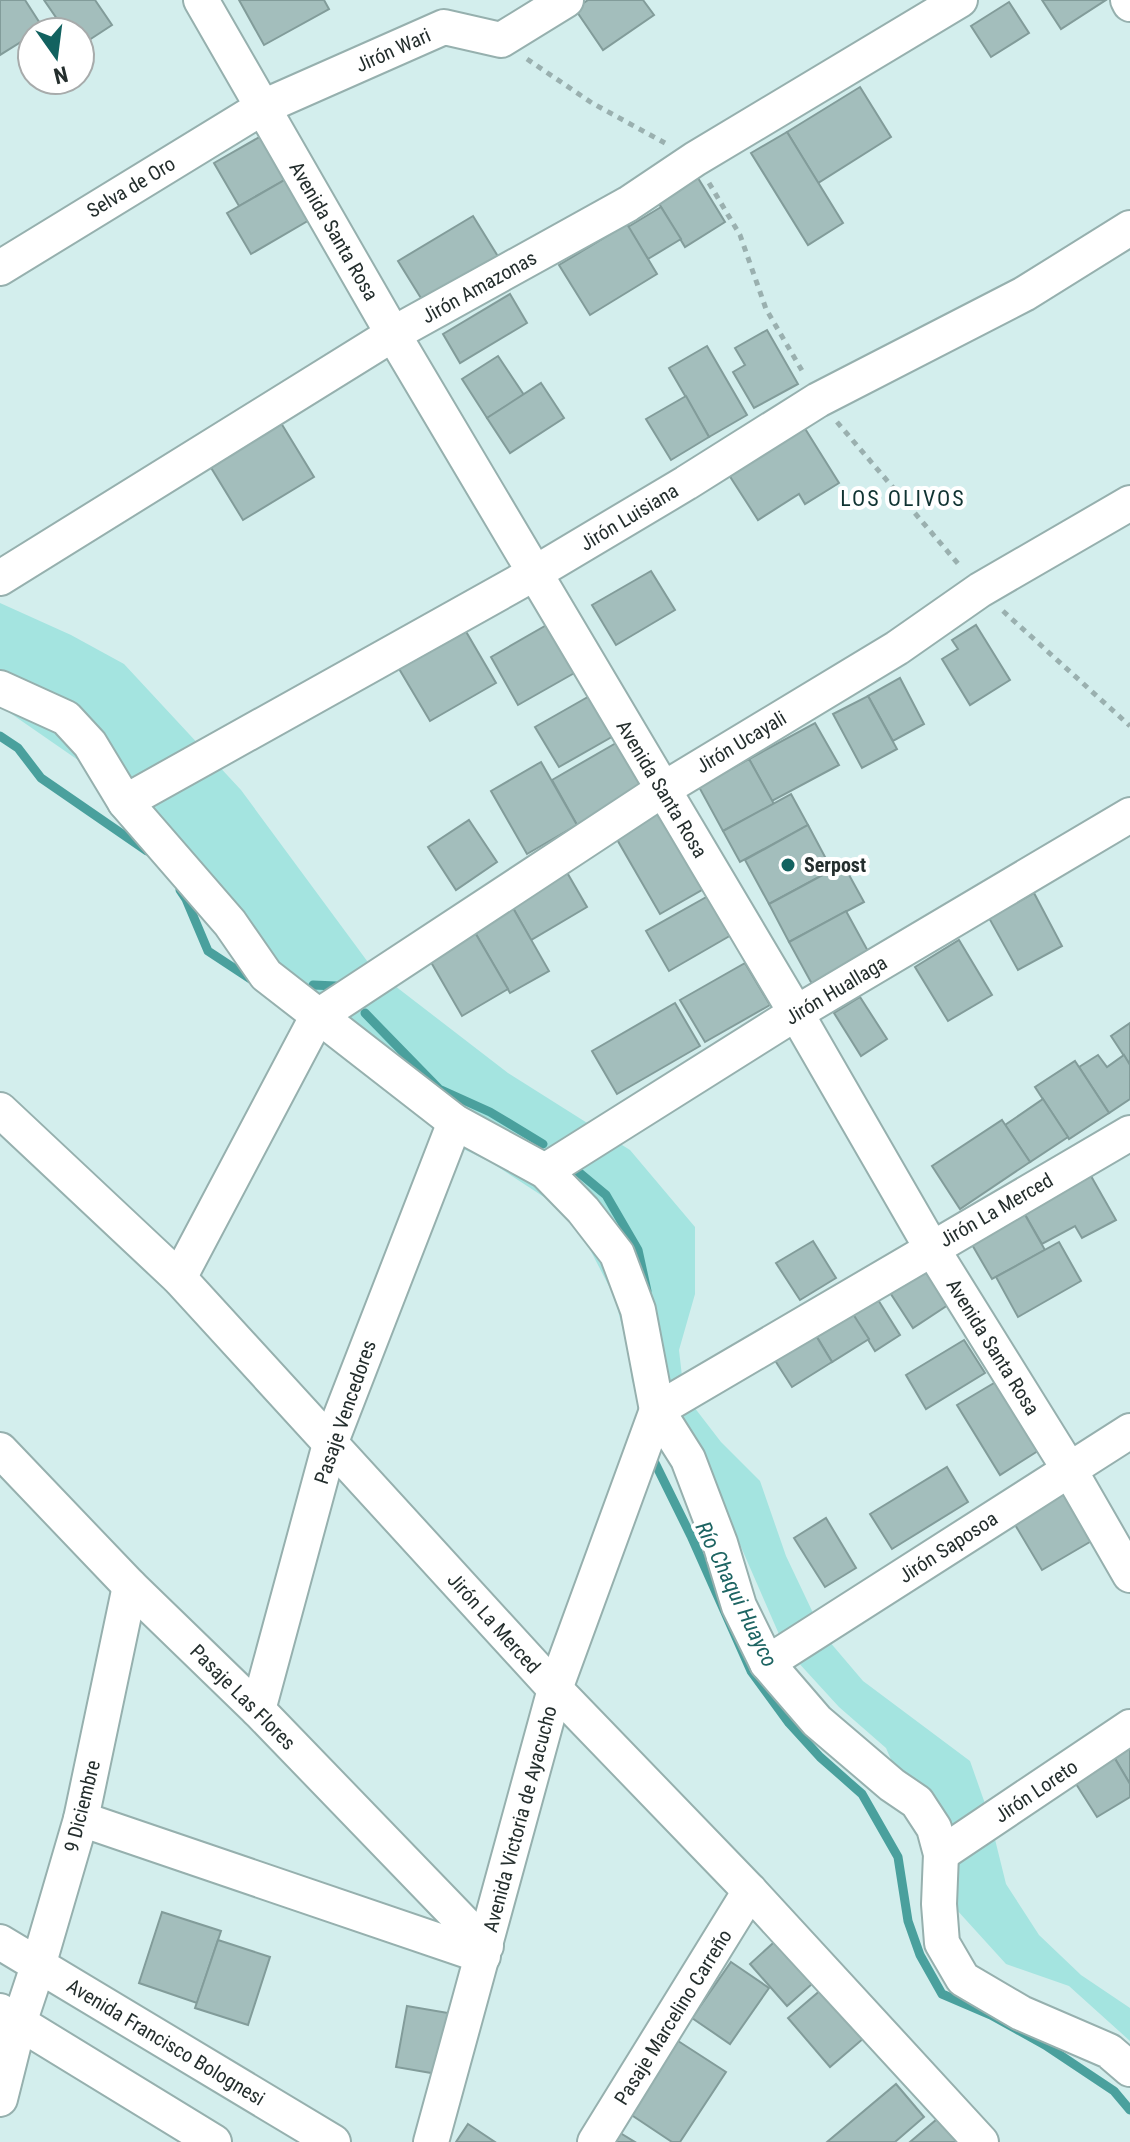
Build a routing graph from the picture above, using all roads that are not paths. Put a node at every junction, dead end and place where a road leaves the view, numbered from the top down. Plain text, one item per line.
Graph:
1 (201, 0) edge
2 (566, 0) edge
3 (960, 0) edge
4 (263, 107) junction
5 (1130, 228) edge
6 (0, 268) edge
7 (393, 334) junction
8 (1130, 503) edge
9 (535, 573) junction
10 (0, 578) edge
11 (0, 688) edge
12 (662, 790) junction
13 (125, 802) junction
14 (1130, 815) edge
15 (796, 1013) junction
16 (317, 1017) junction
17 (0, 1110) edge
18 (455, 1122) junction
19 (1130, 1133) edge
20 (545, 1171) junction
21 (931, 1247) junction
22 (179, 1278) junction
23 (657, 1410) junction
24 (1130, 1431) edge
25 (330, 1444) junction
26 (0, 1450) edge
27 (1069, 1469) junction
28 (1130, 1575) edge
29 (130, 1586) junction
30 (767, 1663) junction
31 (555, 1689) junction
32 (258, 1710) junction
33 (1130, 1727) edge
34 (81, 1819) junction
35 (941, 1854) junction
36 (750, 1891) junction
37 (0, 1942) edge
38 (484, 1951) junction
39 (38, 1966) junction
40 (9, 2017) edge
41 (1123, 2052) edge
42 (0, 2099) edge
43 (214, 2142) edge
44 (333, 2142) edge
45 (431, 2142) edge
46 (595, 2142) edge
47 (981, 2142) edge

1 - 4 street, Avenida Santa Rosa
2 - 4 street, Jirón Wari
3 - 7 street, Jirón Amazonas
4 - 6 street, Selva de Oro
4 - 7 street, Avenida Santa Rosa
5 - 9 street, Jirón Luisiana
7 - 9 street, Avenida Santa Rosa
7 - 10 street, Jirón Amazonas
8 - 12 street, Jirón Ucayali
9 - 12 street, Avenida Santa Rosa
9 - 13 street, Jirón Luisiana
11 - 13 street
12 - 15 street, Avenida Santa Rosa
12 - 16 street, Jirón Ucayali
13 - 16 street
14 - 15 street, Jirón Huallaga
15 - 20 street, Jirón Huallaga
15 - 21 street, Avenida Santa Rosa
16 - 18 street
16 - 22 street
17 - 22 street, Jirón La Merced
18 - 20 street
18 - 25 street, Pasaje Vencedores
19 - 21 street, Jirón La Merced
20 - 23 street
21 - 23 street, Jirón La Merced
21 - 27 street, Avenida Santa Rosa
22 - 25 street, Jirón La Merced
23 - 30 street
23 - 31 street, Avenida Victoria de Ayacucho
24 - 27 street, Jirón Saposoa
25 - 31 street, Jirón La Merced
25 - 32 street, Pasaje Vencedores
26 - 29 street, Pasaje Las Flores
27 - 28 street, Avenida Santa Rosa
27 - 30 street, Jirón Saposoa
29 - 32 street, Pasaje Las Flores
29 - 34 street, 9 Diciembre
30 - 35 street
31 - 36 street, Jirón La Merced
31 - 38 street, Avenida Victoria de Ayacucho
32 - 38 street, Pasaje Las Flores
33 - 35 street, Jirón Loreto
34 - 38 street
34 - 39 street, 9 Diciembre
35 - 41 street
36 - 46 street, Pasaje Marcelino Carreño
36 - 47 street, Jirón La Merced
37 - 39 street, Avenida Francisco Bolognesi
38 - 45 street, Avenida Victoria de Ayacucho
39 - 40 street, 9 Diciembre
39 - 44 street, Avenida Francisco Bolognesi
40 - 42 street, 9 Diciembre
40 - 43 street

